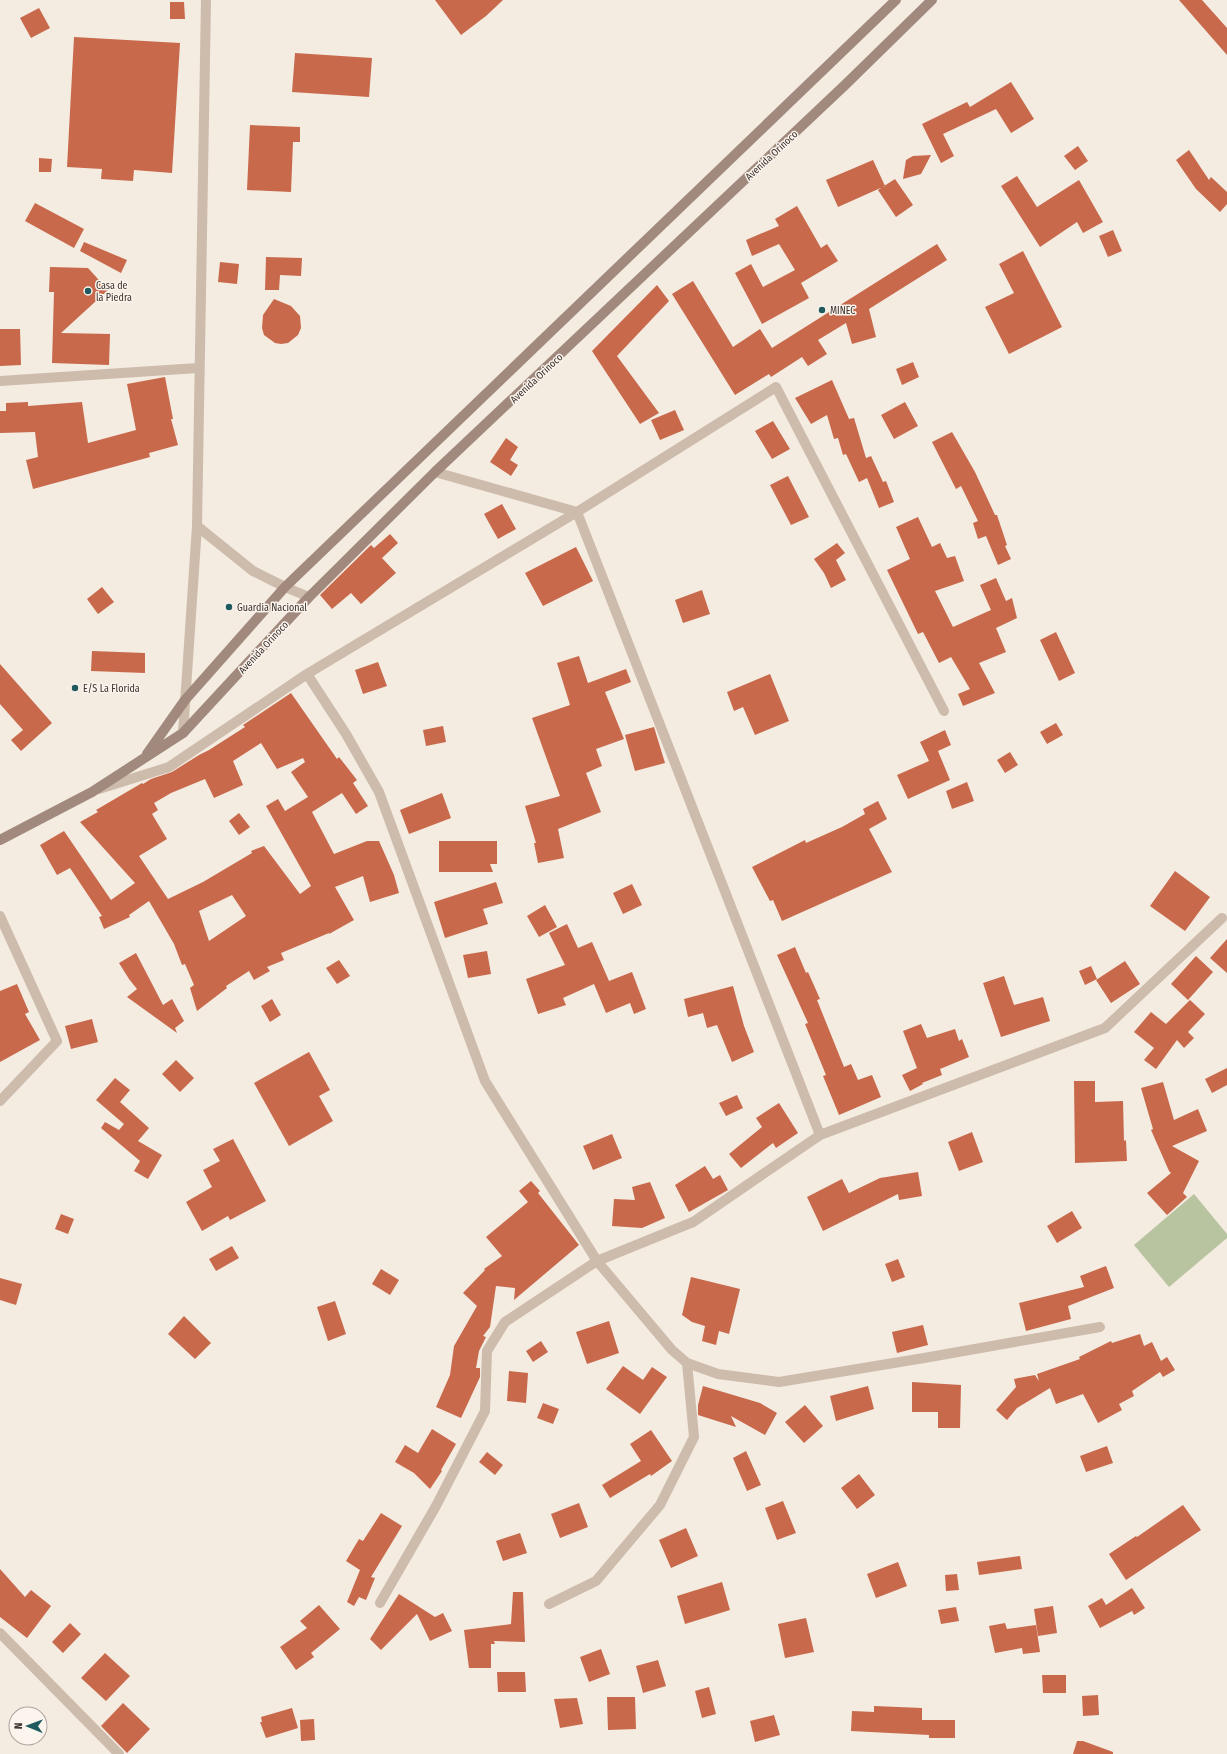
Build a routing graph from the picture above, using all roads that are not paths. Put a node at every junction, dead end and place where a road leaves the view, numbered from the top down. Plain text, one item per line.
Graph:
1 (206, 0) edge
2 (896, 0) edge
3 (932, 0) edge
4 (198, 368) junction
5 (0, 381) edge
6 (435, 472) junction
7 (577, 512) junction
8 (196, 526) junction
9 (285, 587) junction
10 (309, 597) junction
11 (307, 674) junction
12 (185, 700) junction
13 (944, 711) dead end
14 (183, 733) junction
15 (144, 758) junction
16 (92, 792) junction
17 (0, 840) edge
18 (0, 916) edge
19 (1222, 918) dead end
20 (0, 1101) edge
21 (820, 1136) junction
22 (597, 1261) junction
23 (1100, 1327) dead end
24 (687, 1363) junction
25 (380, 1603) dead end
26 (549, 1604) dead end
27 (0, 1633) edge
28 (119, 1754) edge

1 - 4 street
2 - 9 street, Avenida Orinoco
3 - 6 street, Avenida Orinoco
4 - 5 street
4 - 8 street
6 - 7 street
6 - 10 street, Avenida Orinoco
7 - 11 street
7 - 13 street
7 - 21 street
8 - 9 street
8 - 12 street
9 - 10 street
9 - 12 street, Avenida Orinoco
10 - 14 street, Avenida Orinoco
11 - 16 street
11 - 22 street
12 - 14 street
12 - 15 street, Avenida Orinoco
14 - 15 street, Avenida Orinoco
15 - 16 street, Avenida Orinoco
16 - 17 street, Avenida Orinoco
18 - 20 street
19 - 21 street
21 - 22 street
22 - 24 street
22 - 25 street
23 - 24 street
24 - 26 street
27 - 28 street

